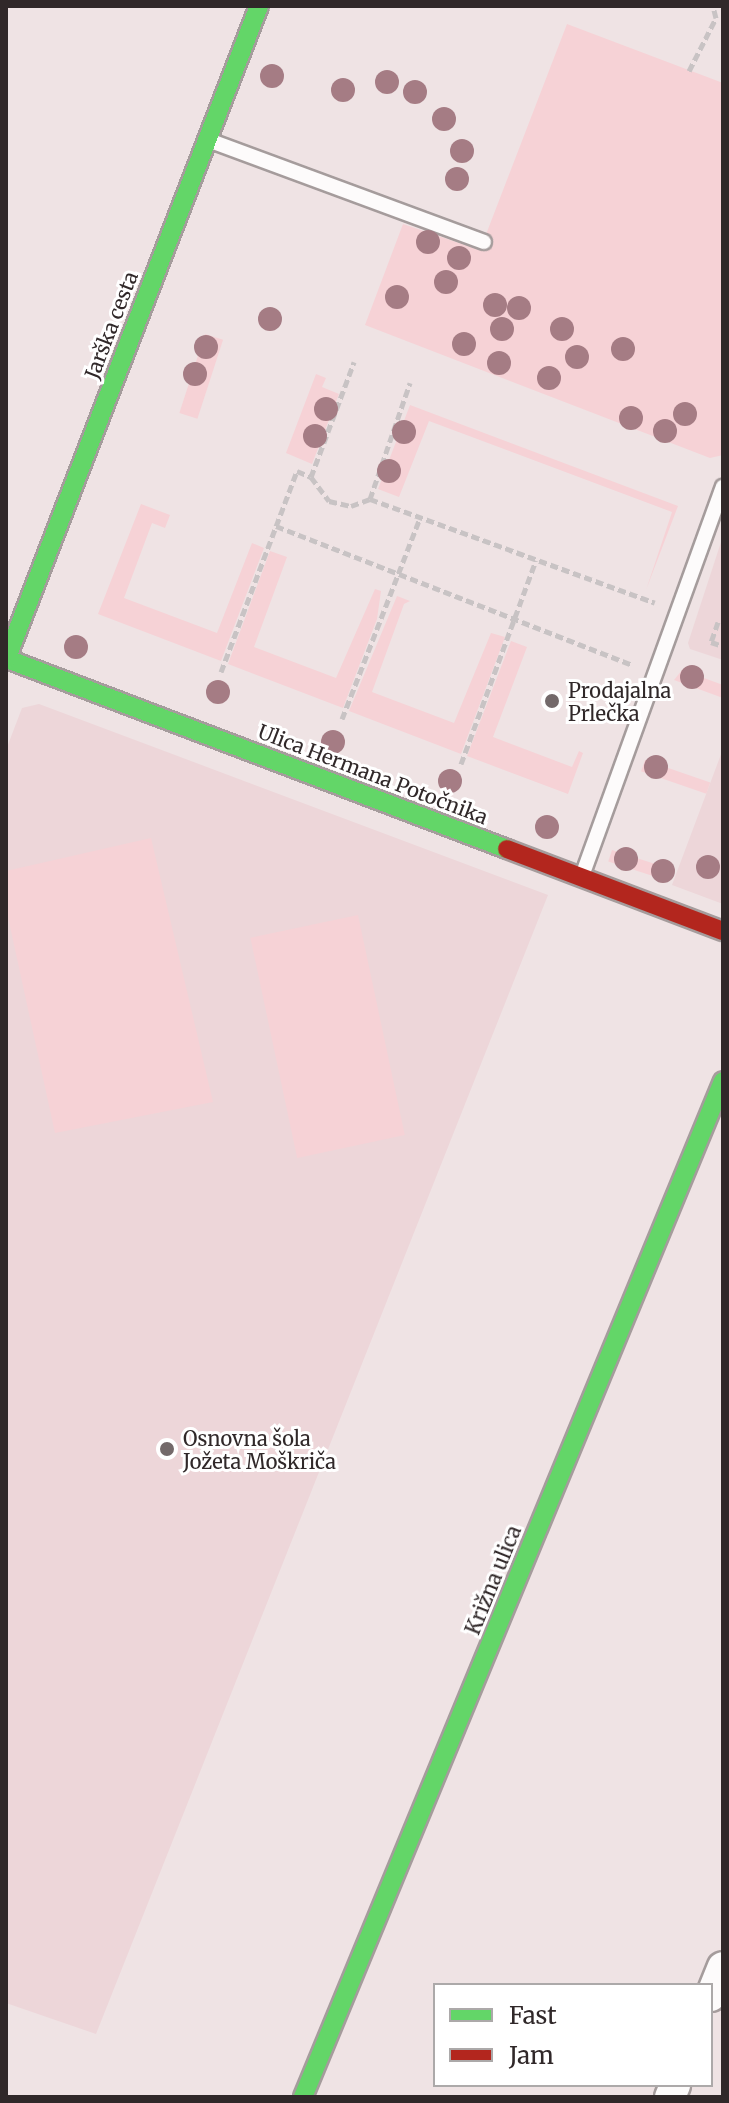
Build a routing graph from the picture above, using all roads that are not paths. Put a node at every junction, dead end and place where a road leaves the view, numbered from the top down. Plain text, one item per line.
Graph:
1 (259, 6) edge
2 (207, 139) junction
3 (484, 242) dead end
4 (723, 487) edge
5 (6, 660) edge
6 (582, 876) junction
7 (723, 931) edge
8 (723, 1081) edge
9 (723, 1967) edge
10 (713, 1991) edge
11 (303, 2097) edge

1 - 2 street, Jarška cesta
2 - 3 lane
2 - 5 street, Jarška cesta
4 - 6 lane
5 - 6 street, Ulica Hermana Potočnika
6 - 7 street, Ulica Hermana Potočnika
8 - 11 street, Križna ulica
9 - 10 street

